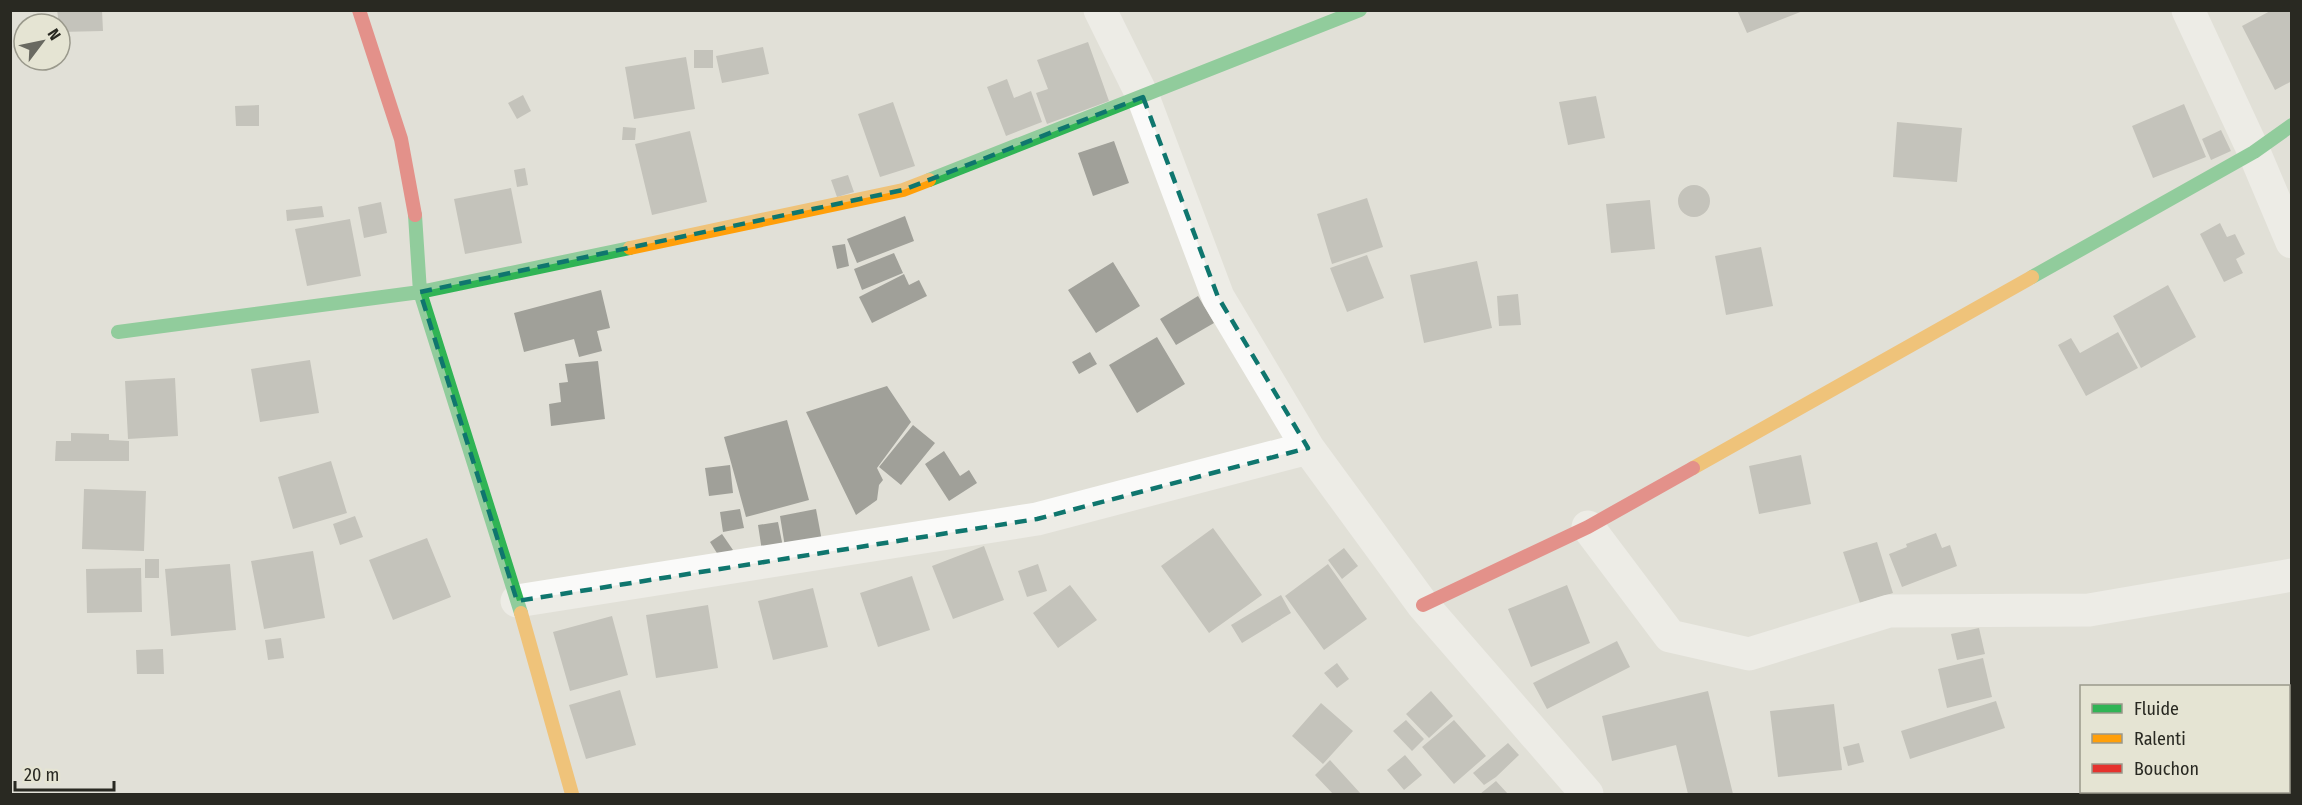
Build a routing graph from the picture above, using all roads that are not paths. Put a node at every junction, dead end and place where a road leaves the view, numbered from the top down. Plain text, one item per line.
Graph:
1 (358, 10) edge
2 (1100, 10) edge
3 (1360, 10) edge
4 (2188, 10) edge
5 (1143, 97) junction
6 (2292, 125) edge
7 (2254, 152) junction
8 (2292, 242) edge
9 (420, 292) junction
10 (118, 332) dead end
11 (1308, 448) junction
12 (1588, 527) junction
13 (2292, 575) edge
14 (517, 601) junction
15 (1423, 605) junction
16 (572, 795) edge
17 (1587, 795) edge

1 - 9 street
2 - 5 street
3 - 5 street
4 - 7 street
5 - 9 street
5 - 11 street
6 - 7 street
7 - 8 street
7 - 12 street
9 - 10 street
9 - 14 street
11 - 14 street
11 - 15 street
12 - 13 street
12 - 15 street
14 - 16 street
15 - 17 street

